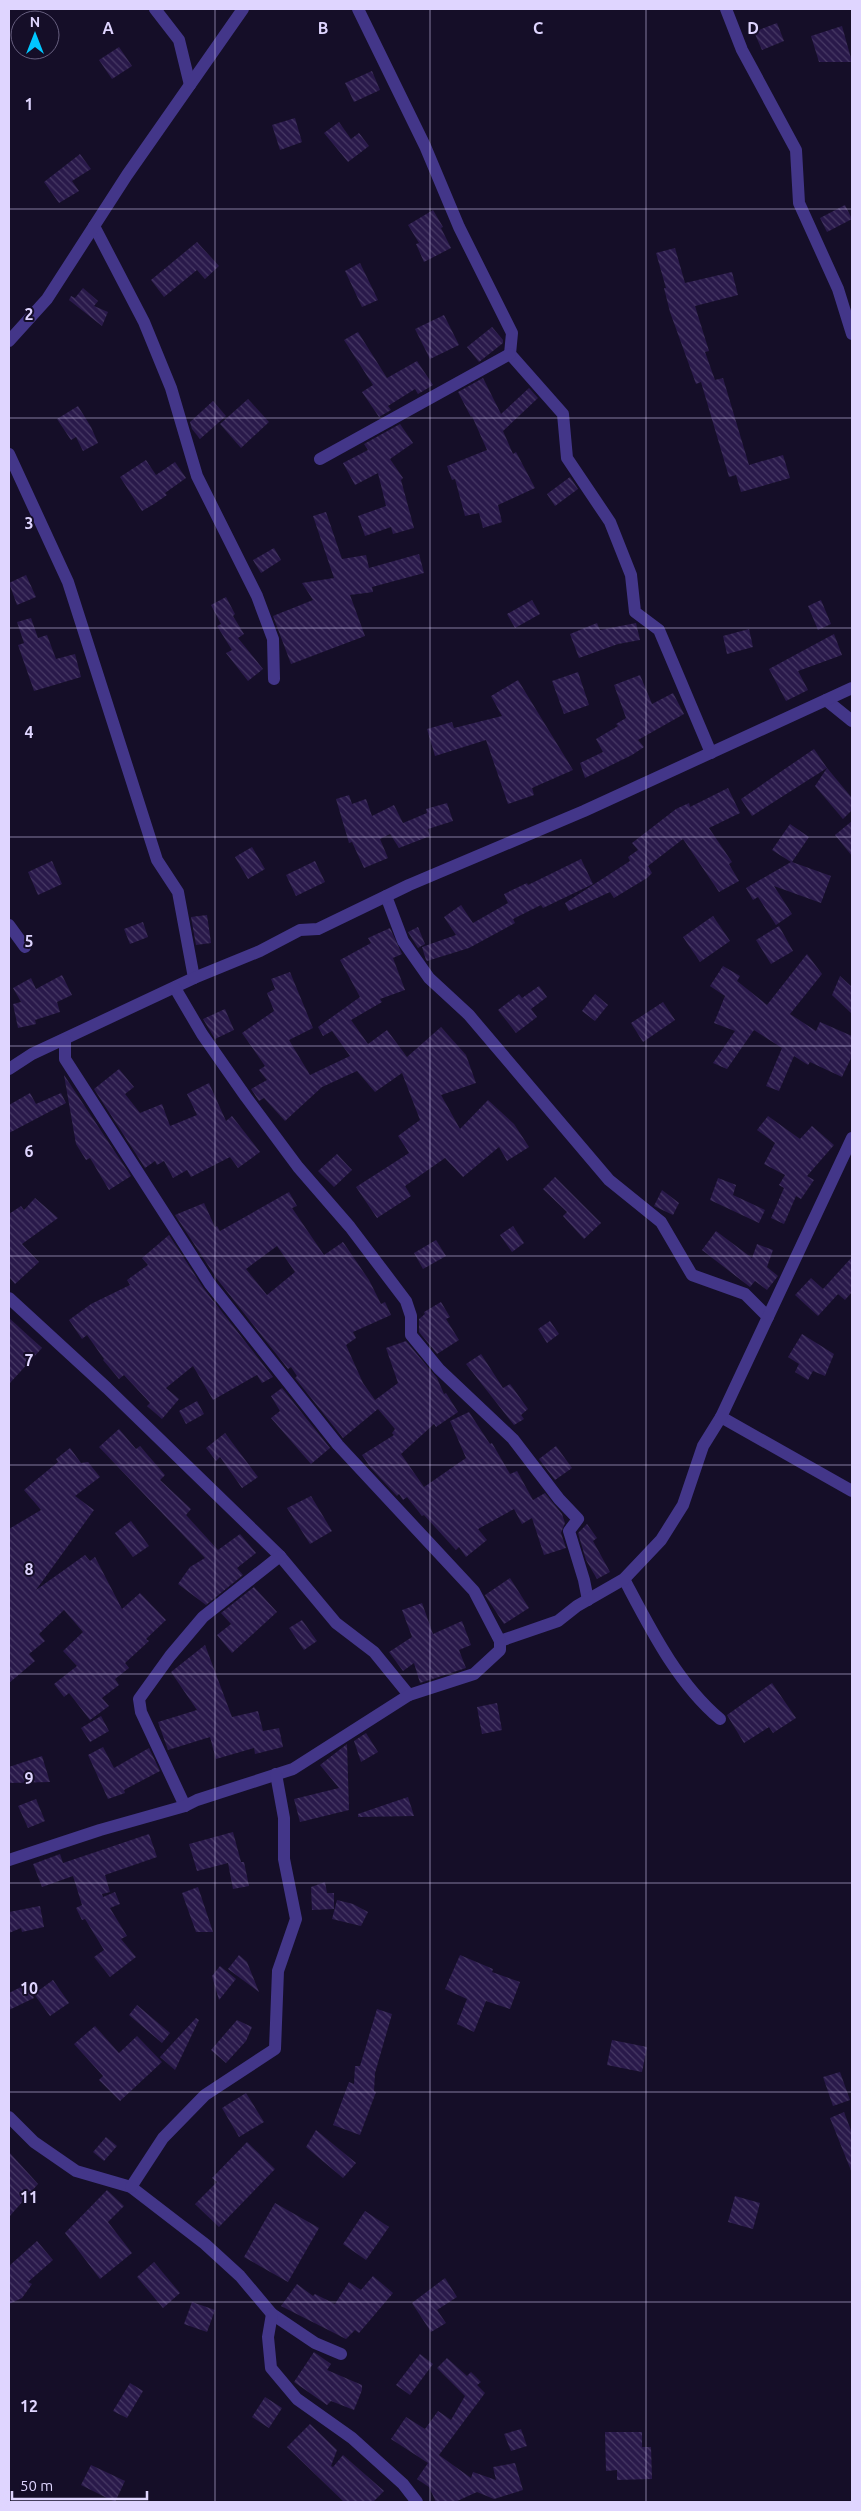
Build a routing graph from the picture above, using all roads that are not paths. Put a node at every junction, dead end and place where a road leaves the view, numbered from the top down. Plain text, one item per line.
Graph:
1 (155, 9) edge
2 (243, 9) edge
3 (358, 9) edge
4 (726, 9) edge
5 (190, 85) junction
6 (94, 226) junction
7 (852, 334) edge
8 (9, 341) edge
9 (510, 354) junction
10 (9, 451) edge
11 (320, 459) dead end
12 (274, 679) dead end
13 (852, 688) edge
14 (826, 700) junction
15 (852, 721) edge
16 (711, 753) junction
17 (386, 896) junction
18 (9, 925) edge
19 (25, 948) dead end
20 (194, 978) junction
21 (175, 988) junction
22 (65, 1040) junction
23 (9, 1069) edge
24 (852, 1138) edge
25 (9, 1298) edge
26 (768, 1317) junction
27 (721, 1417) junction
28 (852, 1491) edge
29 (280, 1556) junction
30 (624, 1579) junction
31 (588, 1600) junction
32 (500, 1641) junction
33 (409, 1695) junction
34 (720, 1719) dead end
35 (276, 1774) junction
36 (185, 1806) junction
37 (9, 1860) edge
38 (9, 2117) edge
39 (131, 2187) junction
40 (272, 2314) junction
41 (341, 2354) dead end
42 (417, 2502) edge

1 - 5 street
2 - 5 street
3 - 9 street
4 - 7 street
5 - 6 street
6 - 8 street
6 - 12 street
9 - 11 street
9 - 16 street
10 - 20 street
13 - 14 street
14 - 15 street
14 - 16 street
16 - 17 street
17 - 20 street
17 - 26 street
18 - 19 street
20 - 21 street
21 - 22 street
21 - 31 street
22 - 23 street
22 - 32 street
24 - 26 street
25 - 29 street
26 - 27 street
27 - 28 street
27 - 30 street
29 - 33 street
29 - 36 street
30 - 31 street
30 - 34 street
31 - 32 street
32 - 33 street
33 - 35 street
35 - 36 street
35 - 39 street
36 - 37 street
38 - 39 street
39 - 40 street
40 - 41 street
40 - 42 street

